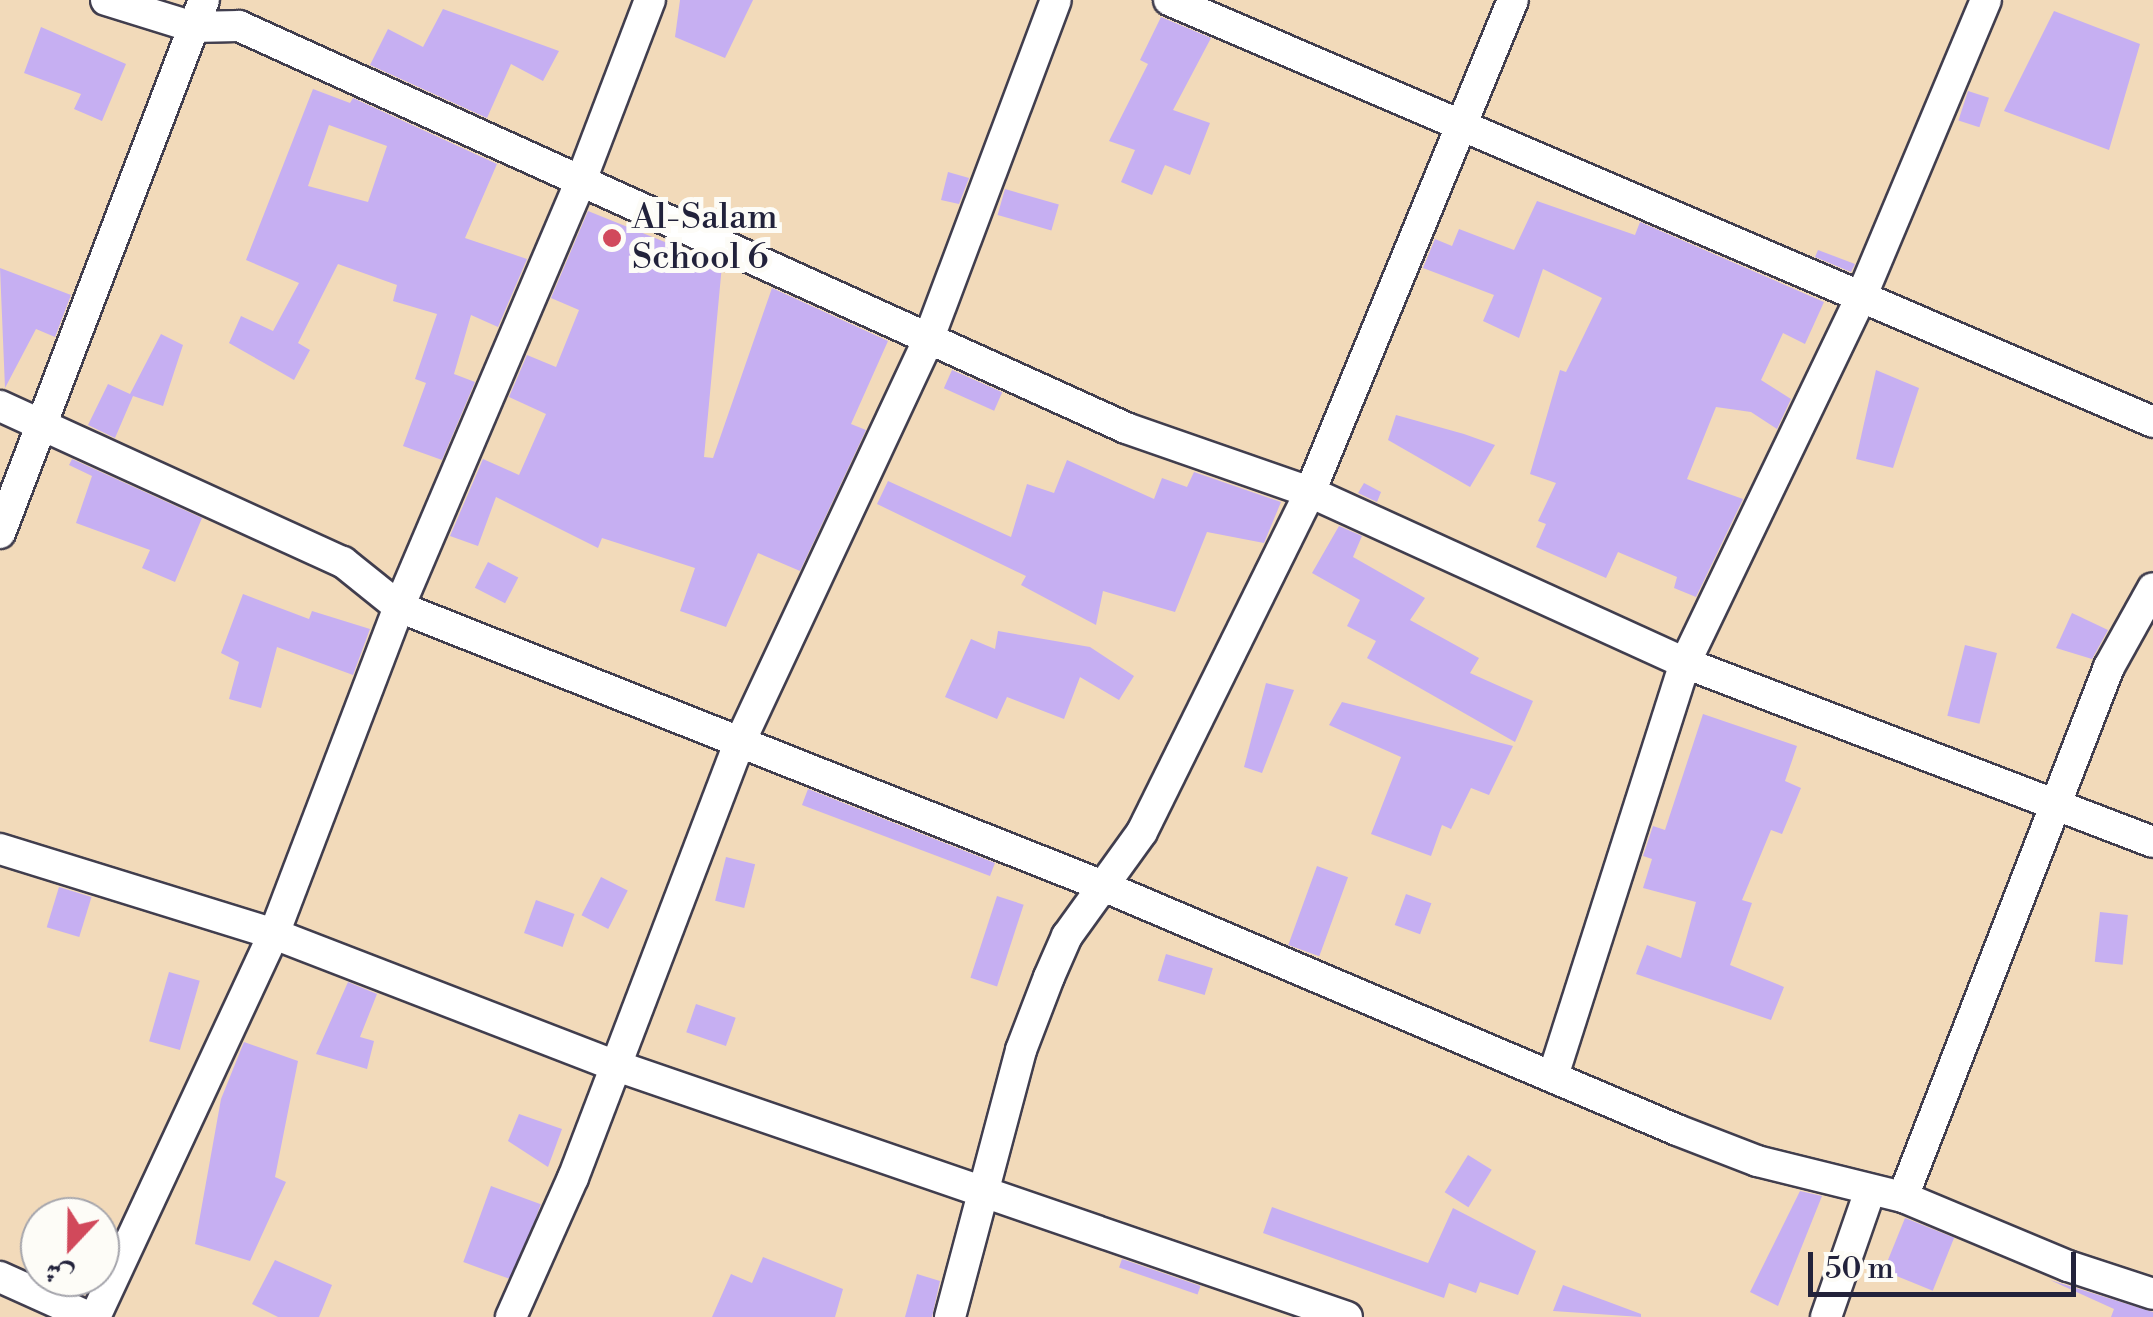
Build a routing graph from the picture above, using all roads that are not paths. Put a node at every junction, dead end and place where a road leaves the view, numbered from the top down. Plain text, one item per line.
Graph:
1 (106, 0) edge
2 (650, 0) edge
3 (1056, 0) edge
4 (1169, 0) edge
5 (1513, 0) edge
6 (1986, 0) edge
7 (199, 14) edge
8 (1457, 124) junction
9 (582, 178) junction
10 (1862, 296) junction
11 (927, 344) junction
12 (0, 406) edge
13 (2153, 422) edge
14 (39, 428) junction
15 (1310, 492) junction
16 (0, 534) edge
17 (2153, 588) edge
18 (399, 607) junction
19 (1685, 663) junction
20 (739, 744) junction
21 (2059, 803) junction
22 (2153, 842) edge
23 (0, 849) edge
24 (1103, 886) junction
25 (274, 934) junction
26 (614, 1066) junction
27 (1554, 1072) junction
28 (984, 1190) junction
29 (1870, 1190) junction
30 (1903, 1197) junction
31 (0, 1277) edge
32 (2153, 1294) edge
33 (92, 1317) edge
34 (511, 1317) edge
35 (950, 1317) edge
36 (1347, 1317) edge
37 (1826, 1317) edge

1 - 7 street
2 - 9 street
3 - 11 street
4 - 8 street
5 - 8 street
6 - 10 street
7 - 9 street
7 - 14 street
8 - 10 street
8 - 15 street
9 - 11 street
9 - 18 street
10 - 13 street
10 - 19 street
11 - 15 street
11 - 20 street
12 - 14 street
14 - 16 street
14 - 18 street
15 - 19 street
15 - 24 street
17 - 21 street
18 - 20 street
18 - 25 street
19 - 21 street
19 - 27 street
20 - 24 street
20 - 26 street
21 - 22 street
21 - 30 street
23 - 25 street
24 - 27 street
24 - 28 street
25 - 26 street
25 - 33 street
26 - 28 street
26 - 34 street
27 - 29 street
28 - 35 street
28 - 36 street
29 - 30 street
29 - 37 street
30 - 32 street
31 - 33 street

